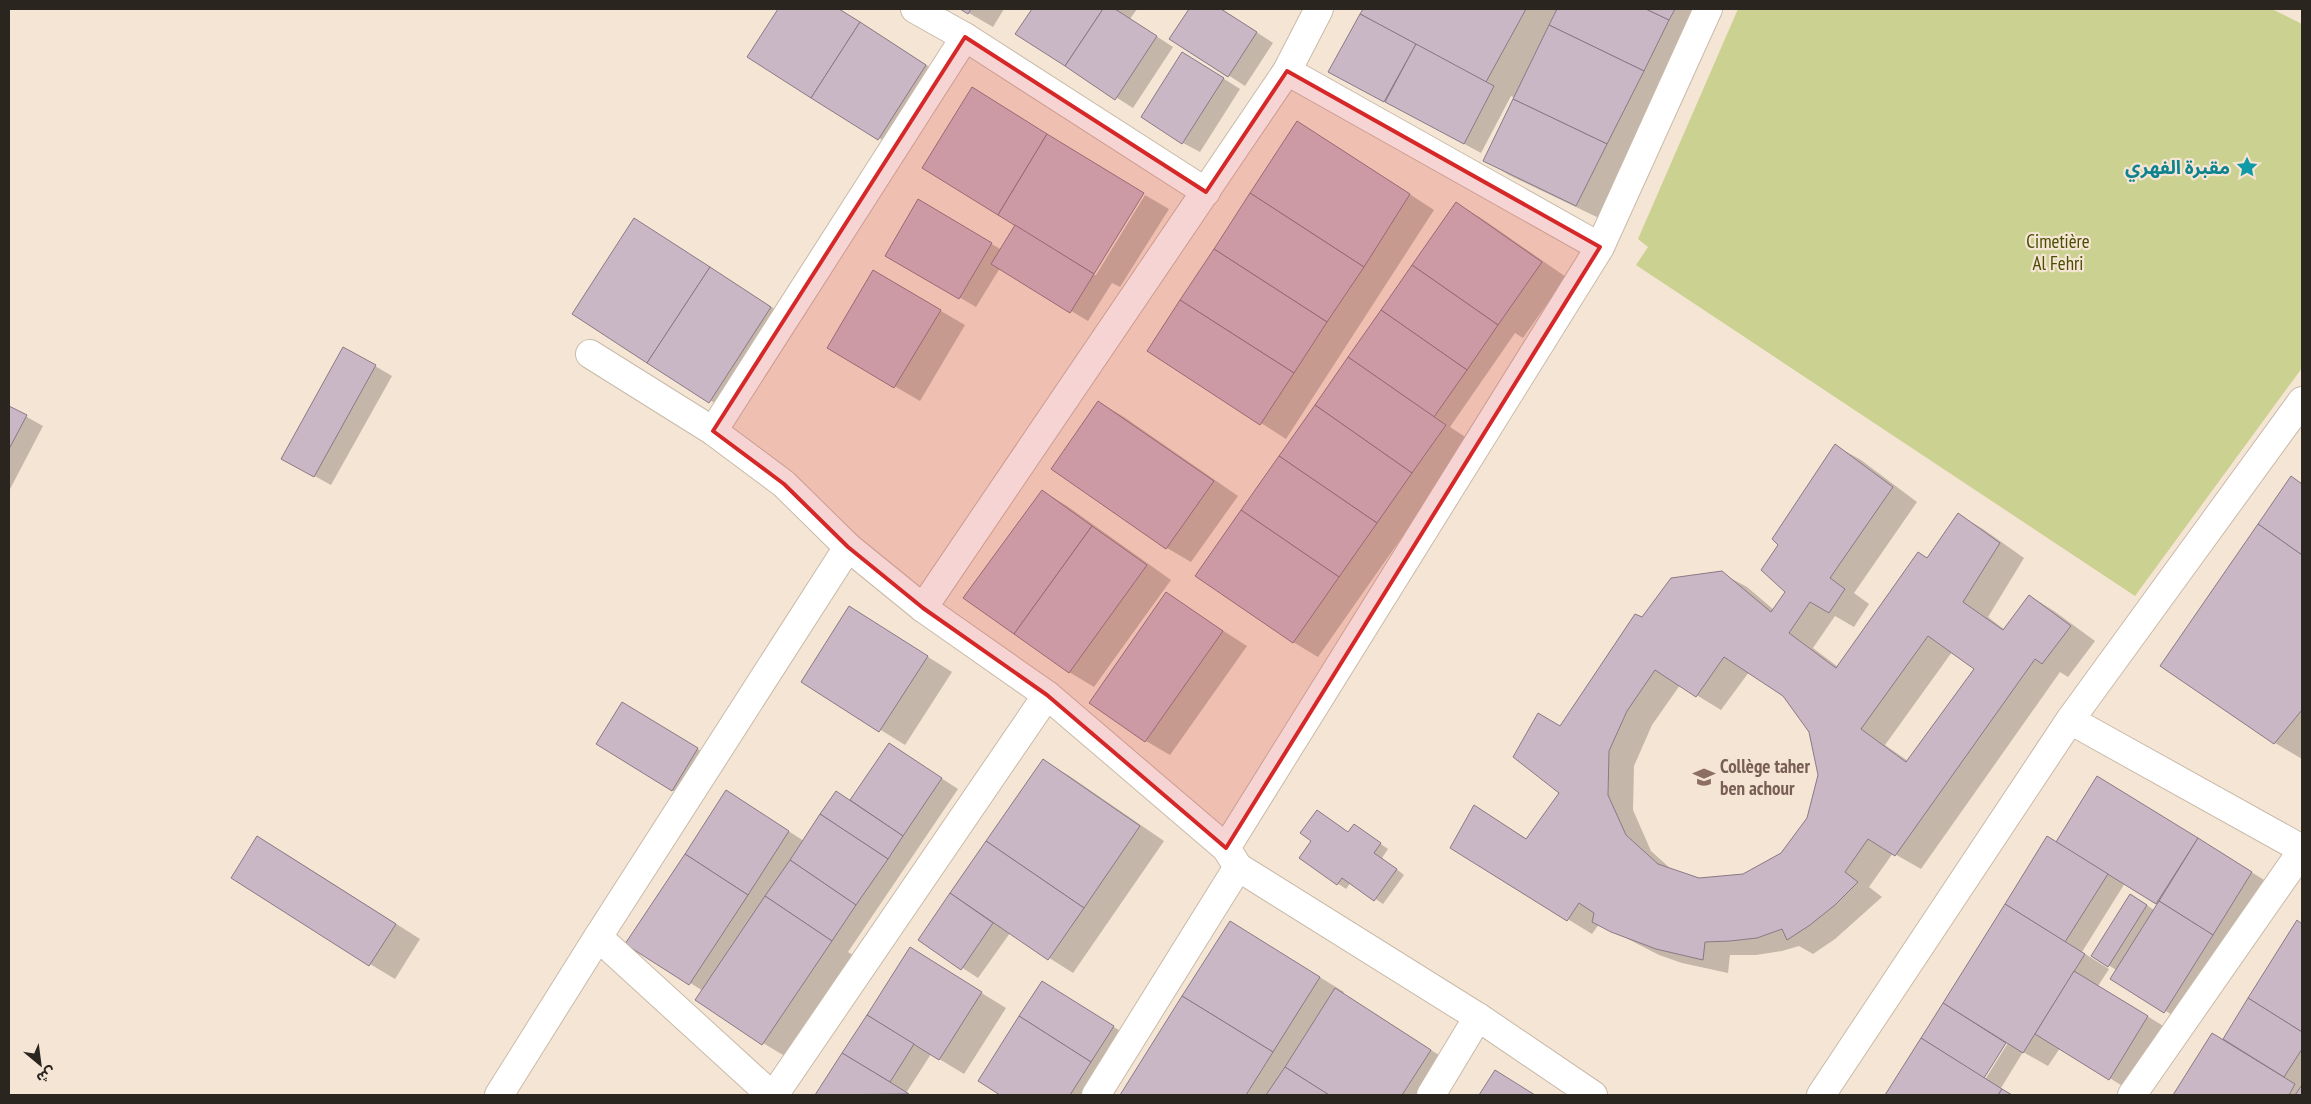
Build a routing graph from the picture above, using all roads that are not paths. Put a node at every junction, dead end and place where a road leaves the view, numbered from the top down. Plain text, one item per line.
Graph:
1 (915, 9) edge
2 (1319, 9) edge
3 (1708, 9) edge
4 (965, 37) junction
5 (1287, 71) junction
6 (1206, 192) junction
7 (1600, 247) junction
8 (590, 354) dead end
9 (2302, 401) edge
10 (713, 431) junction
11 (848, 547) junction
12 (923, 608) junction
13 (1046, 695) junction
14 (2070, 720) junction
15 (2302, 850) edge
16 (1232, 858) junction
17 (598, 937) junction
18 (1478, 1017) junction
19 (499, 1095) edge
20 (773, 1095) edge
21 (1096, 1095) edge
22 (1431, 1095) edge
23 (1593, 1095) edge
24 (1821, 1095) edge
25 (2132, 1095) edge

1 - 4 street
2 - 5 street
3 - 7 street
4 - 6 street
4 - 10 street
5 - 6 street
5 - 7 street
6 - 12 street
7 - 16 street
8 - 10 street
9 - 14 street
10 - 11 street
11 - 12 street
11 - 17 street
12 - 13 street
13 - 16 street
13 - 20 street
14 - 15 street
14 - 24 street
15 - 25 street
16 - 18 street
16 - 21 street
17 - 19 street
17 - 20 street
18 - 22 street
18 - 23 street

